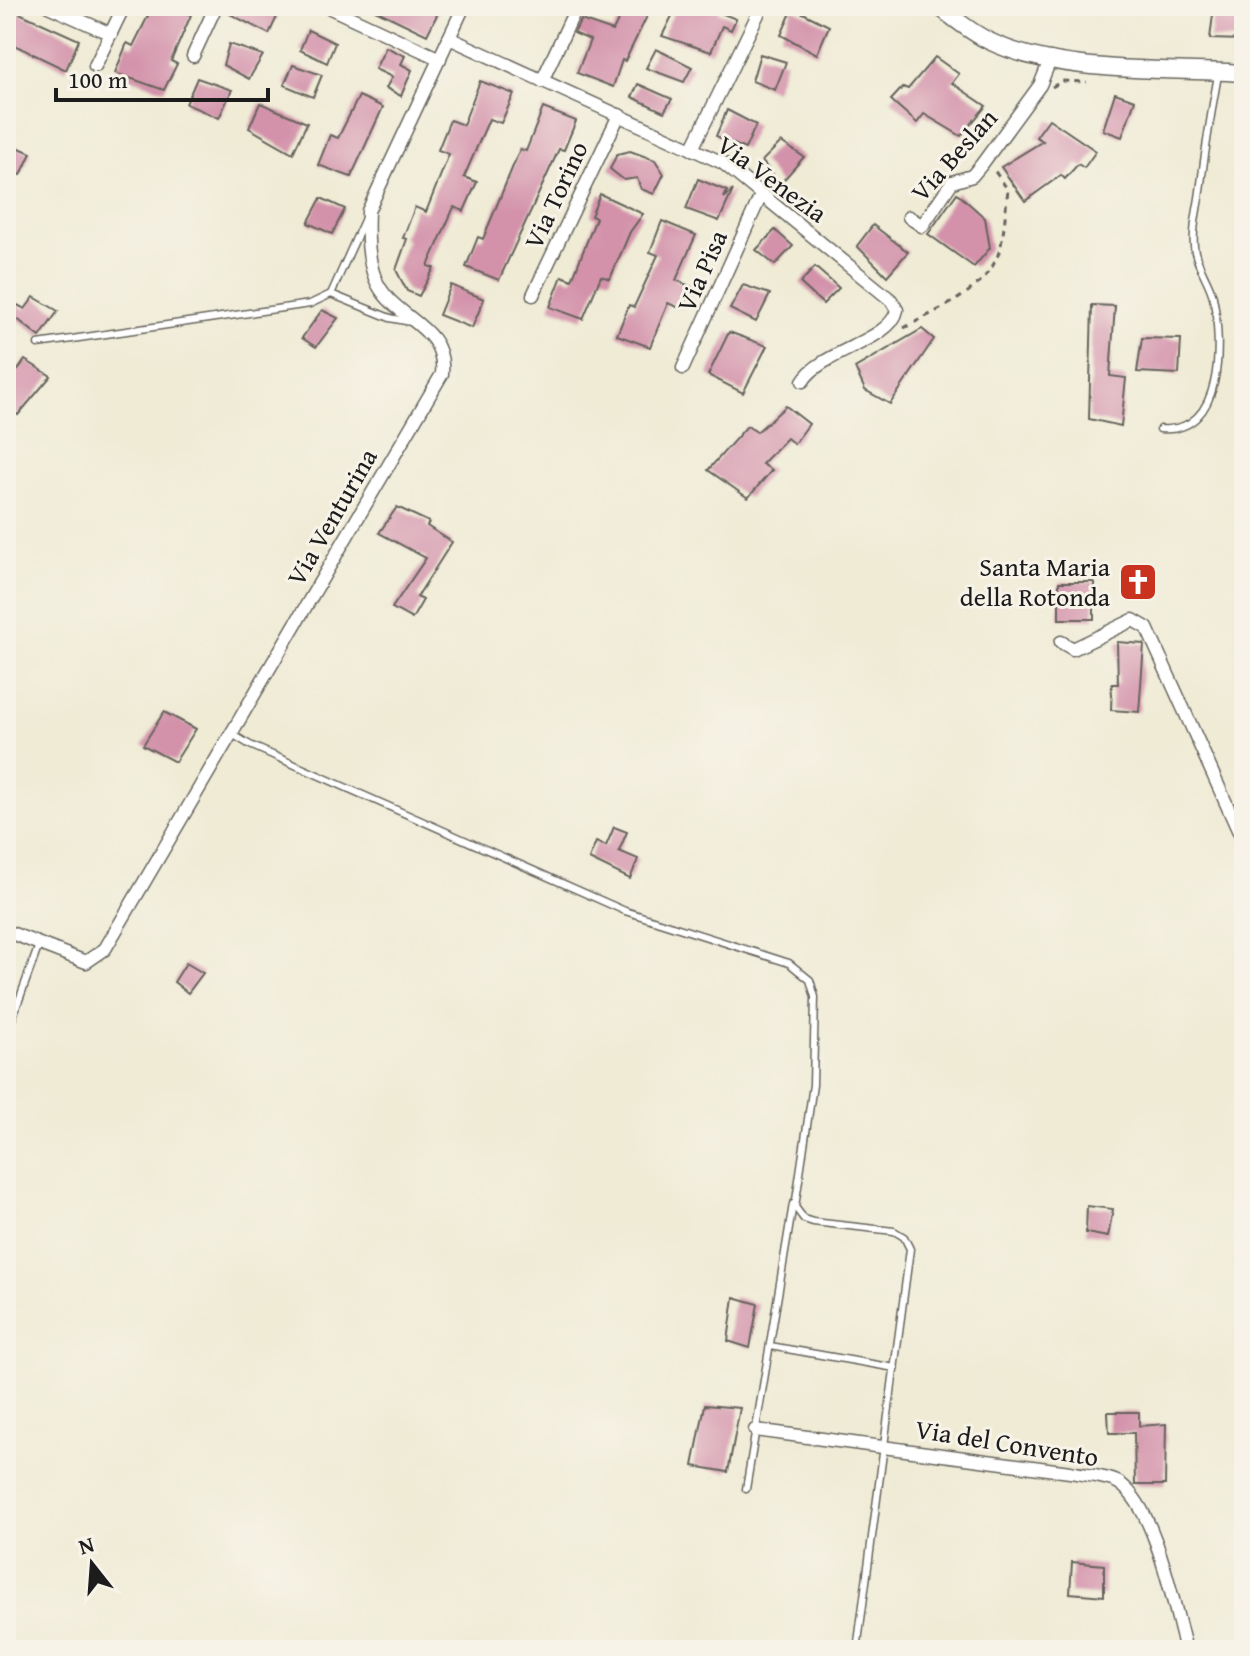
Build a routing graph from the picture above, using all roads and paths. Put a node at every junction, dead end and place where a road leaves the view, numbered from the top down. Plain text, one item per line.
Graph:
1 (48, 6) edge
2 (124, 6) edge
3 (216, 6) edge
4 (326, 6) edge
5 (464, 6) edge
6 (577, 6) edge
7 (938, 6) edge
8 (759, 12) dead end
9 (111, 34) junction
10 (449, 38) junction
11 (193, 56) dead end
12 (1051, 58) junction
13 (440, 59) junction
14 (95, 66) dead end
15 (1219, 71) junction
16 (1244, 73) edge
17 (542, 81) junction
18 (619, 115) junction
19 (692, 149) junction
20 (994, 164) dead end
21 (762, 193) junction
22 (368, 211) junction
23 (909, 217) dead end
24 (331, 294) junction
25 (533, 295) dead end
26 (414, 323) junction
27 (901, 330) dead end
28 (38, 344) dead end
29 (683, 368) dead end
30 (803, 381) dead end
31 (1160, 429) dead end
32 (1061, 642) dead end
33 (232, 734) junction
34 (1244, 843) edge
35 (6, 931) edge
36 (39, 943) junction
37 (6, 1036) edge
38 (794, 1200) junction
39 (770, 1346) junction
40 (895, 1368) junction
41 (755, 1430) junction
42 (883, 1446) junction
43 (746, 1489) dead end
44 (857, 1650) edge
45 (1186, 1650) edge

1 - 9 street
2 - 9 street
3 - 11 street
4 - 13 street
5 - 10 street, Via Venturina
6 - 17 street
7 - 12 main road
8 - 19 street
9 - 14 street
10 - 13 street, Via Venturina
10 - 17 street, Via Venezia
12 - 15 main road
12 - 23 street, Via Beslan
13 - 22 street, Via Venturina
15 - 16 main road
15 - 31 lane
17 - 18 street, Via Venezia
18 - 19 street, Via Venezia
18 - 25 street, Via Torino
19 - 21 street, Via Venezia
20 - 27 path
21 - 29 street, Via Pisa
21 - 30 street, Via Venezia
22 - 24 lane
22 - 26 street, Via Venturina
24 - 26 lane
24 - 28 lane
26 - 33 street, Via Venturina
32 - 34 street
33 - 36 street, Via Venturina
33 - 38 lane
35 - 36 street, Via Venturina
36 - 37 lane
38 - 39 lane
38 - 40 lane
39 - 40 lane
39 - 41 lane
40 - 42 lane
41 - 42 street, Via del Convento
41 - 43 lane
42 - 44 lane
42 - 45 street, Via del Convento

